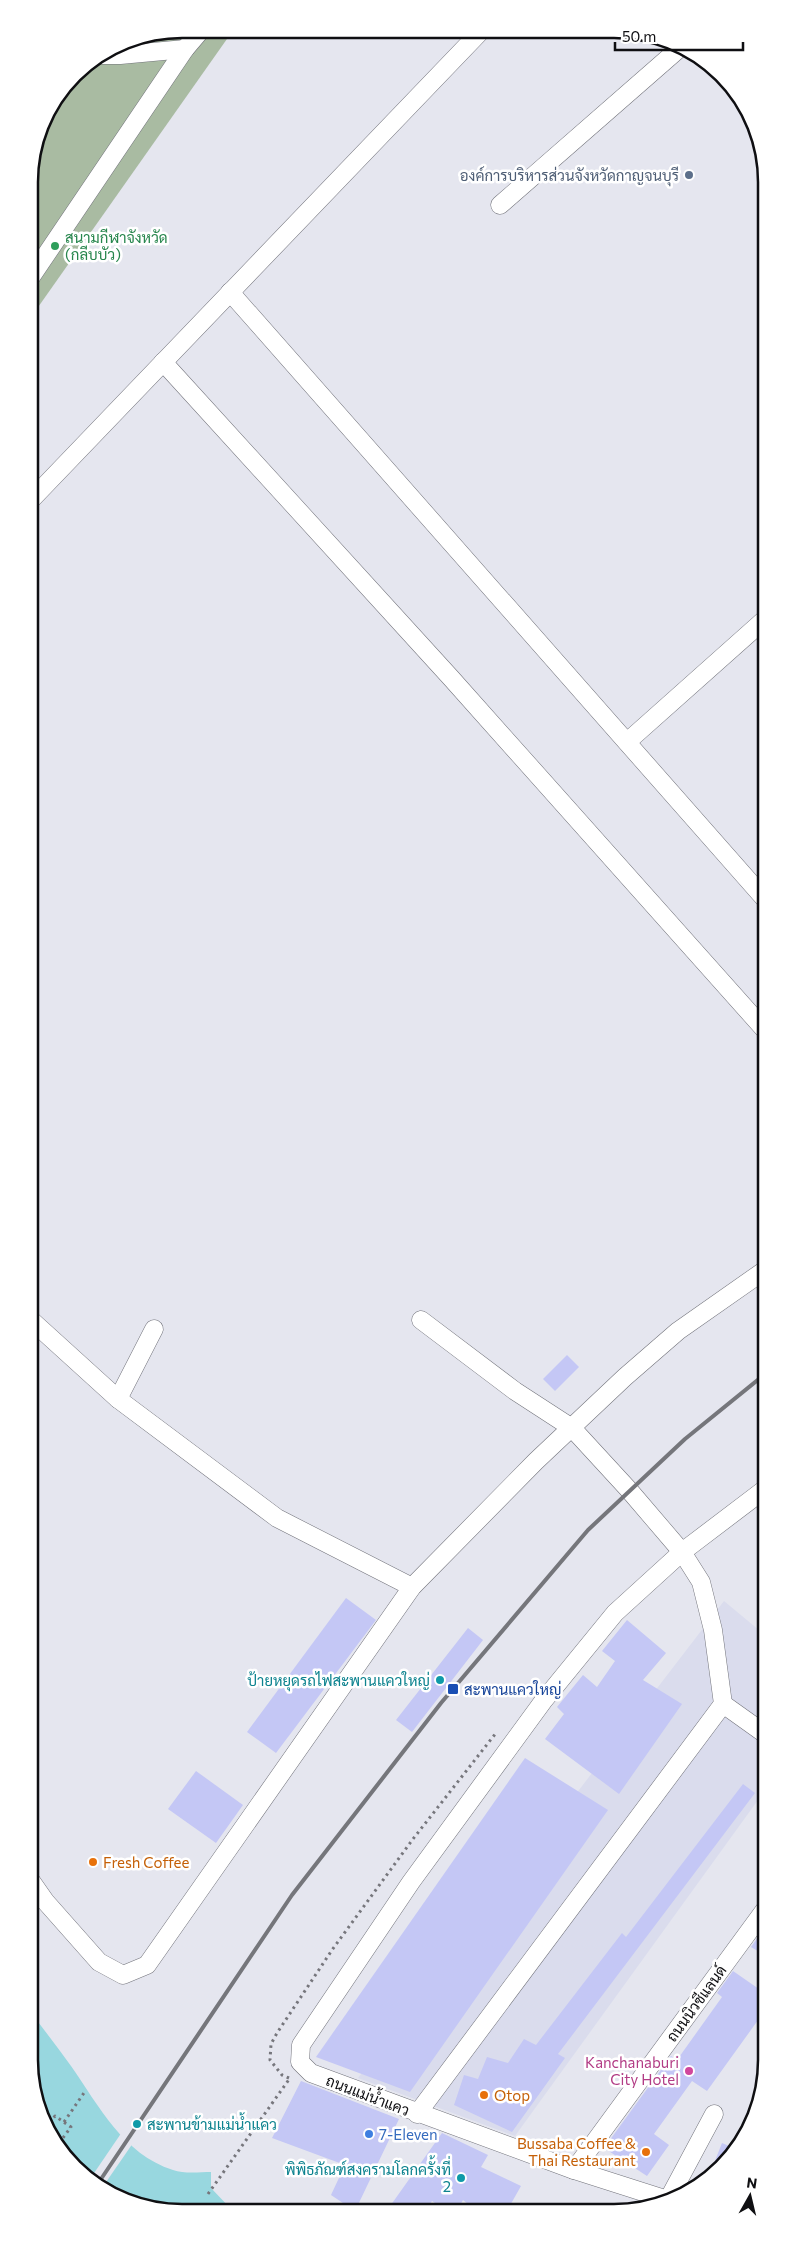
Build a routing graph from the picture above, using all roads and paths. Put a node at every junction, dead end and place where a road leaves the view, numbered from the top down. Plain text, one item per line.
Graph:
1 (196, 37) edge
2 (475, 37) edge
3 (185, 50) junction
4 (676, 51) edge
5 (113, 55) edge
6 (500, 205) dead end
7 (38, 267) edge
8 (230, 292) junction
9 (163, 362) junction
10 (38, 493) edge
11 (758, 626) edge
12 (627, 742) junction
13 (758, 891) edge
14 (758, 1022) edge
15 (757, 1275) edge
16 (421, 1320) dead end
17 (37, 1326) edge
18 (154, 1329) dead end
19 (118, 1399) junction
20 (572, 1428) junction
21 (757, 1495) edge
22 (682, 1552) junction
23 (412, 1588) junction
24 (723, 1704) junction
25 (757, 1728) edge
26 (37, 1889) edge
27 (757, 1920) edge
28 (305, 2067) junction
29 (282, 2075) dead end
30 (289, 2078) junction
31 (86, 2090) dead end
32 (417, 2114) junction
33 (714, 2114) dead end
34 (51, 2121) edge
35 (64, 2122) junction
36 (62, 2140) edge
37 (574, 2170) junction
38 (673, 2191) edge
39 (208, 2194) dead end
40 (658, 2197) edge

1 - 3 street
2 - 8 street
3 - 5 street
3 - 7 street
4 - 6 street
8 - 9 street
8 - 12 street
9 - 10 street
9 - 14 street
11 - 12 street
12 - 13 street
15 - 20 street
16 - 20 street
17 - 19 street
18 - 19 street
19 - 23 street
20 - 22 street
20 - 23 street
21 - 22 street
22 - 24 street
22 - 28 street
23 - 26 street
24 - 25 street
24 - 32 street
27 - 37 street, ถนนนิวซีแลนด์
28 - 30 path
28 - 32 street, ถนนแม่น้ำแคว
29 - 30 path
30 - 39 path
31 - 35 path
32 - 37 street, ถนนแม่น้ำแคว
33 - 38 street
34 - 35 path
35 - 36 path
37 - 40 street, ถนนแม่น้ำแคว

